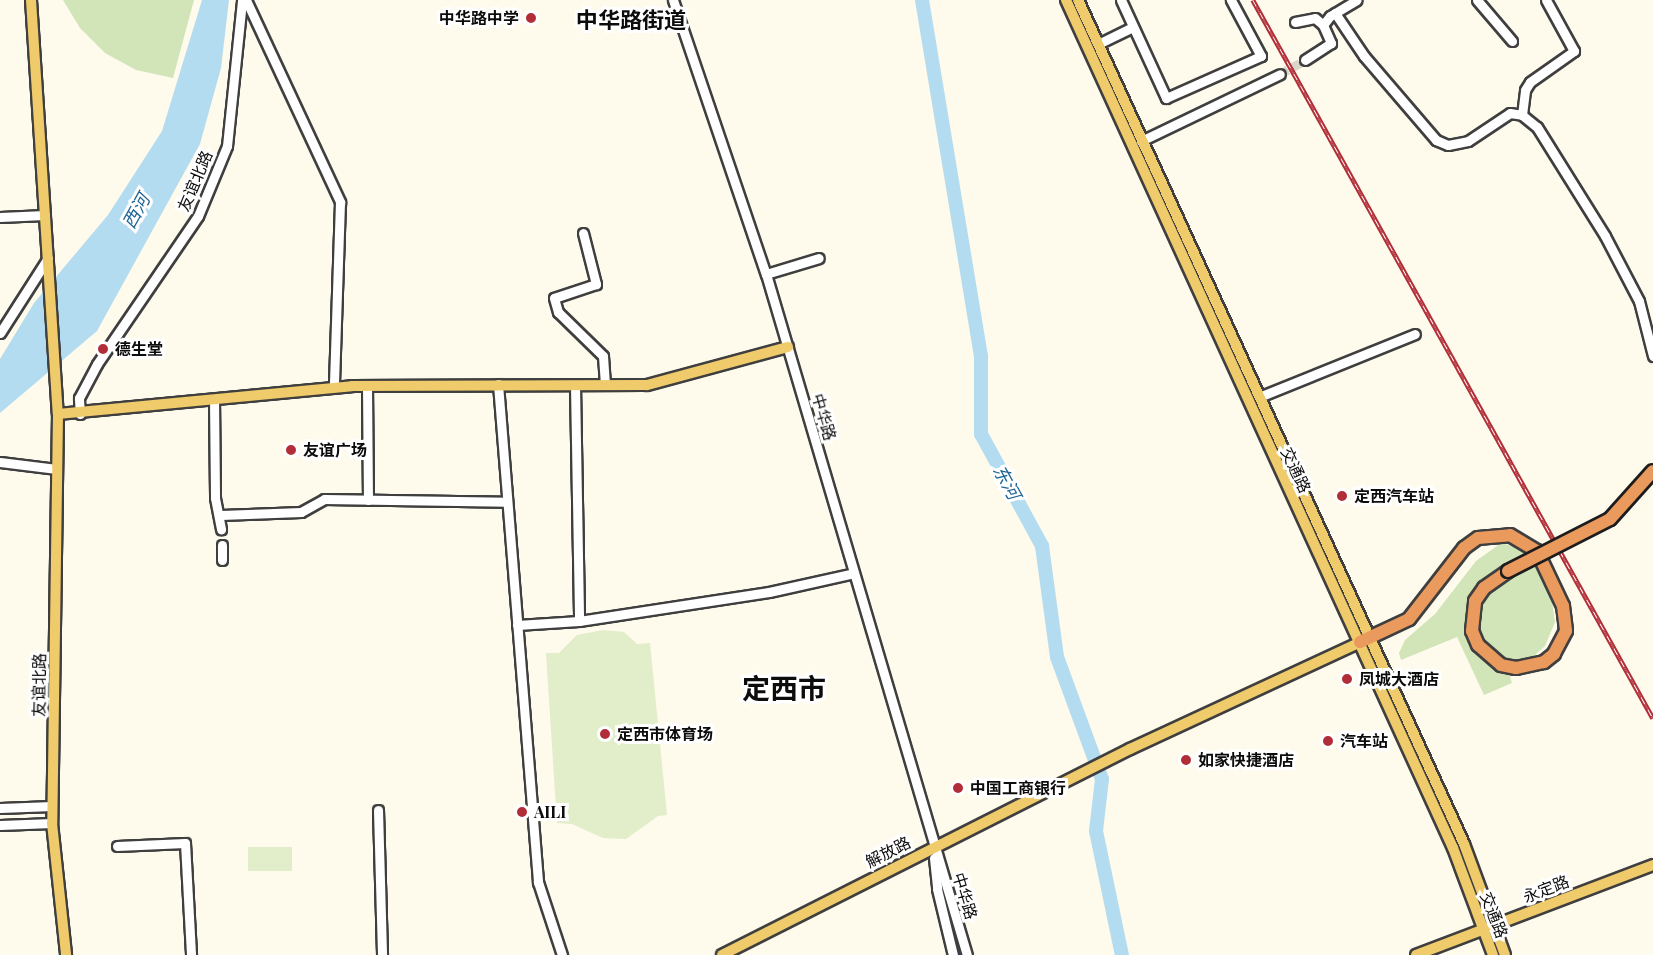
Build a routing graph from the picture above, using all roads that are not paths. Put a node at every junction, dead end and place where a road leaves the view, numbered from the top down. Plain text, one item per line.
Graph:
1 (31, 0) edge
2 (244, 0) edge
3 (673, 0) edge
4 (1066, 0) edge
5 (1078, 0) edge
6 (1121, 0) edge
7 (1232, 0) edge
8 (1356, 0) edge
9 (1477, 0) edge
10 (1546, 0) edge
11 (1335, 13) junction
12 (1295, 22) dead end
13 (1323, 25) junction
14 (1133, 27) junction
15 (1512, 41) dead end
16 (1098, 44) junction
17 (1305, 60) tunnel mouth
18 (1281, 74) tunnel mouth
19 (1522, 115) junction
20 (1141, 141) junction
21 (45, 215) junction
22 (0, 217) edge
23 (583, 233) dead end
24 (48, 258) junction
25 (819, 258) dead end
26 (765, 274) junction
27 (0, 333) edge
28 (1415, 334) dead end
29 (788, 347) junction
30 (1653, 356) edge
31 (498, 384) junction
32 (575, 385) junction
33 (605, 385) junction
34 (367, 386) junction
35 (334, 387) junction
36 (1259, 397) junction
37 (214, 399) junction
38 (58, 414) junction
39 (80, 414) junction
40 (0, 462) edge
41 (57, 469) junction
42 (1653, 471) edge
43 (368, 500) junction
44 (507, 502) junction
45 (221, 515) junction
46 (221, 530) dead end
47 (222, 545) dead end
48 (222, 560) dead end
49 (854, 573) junction
50 (579, 621) junction
51 (517, 625) junction
52 (1366, 640) junction
53 (52, 806) junction
54 (0, 808) edge
55 (378, 810) dead end
56 (52, 823) junction
57 (0, 825) edge
58 (117, 846) dead end
59 (933, 846) junction
60 (1653, 865) edge
61 (1494, 924) junction
62 (1483, 928) junction
63 (66, 955) edge
64 (191, 955) edge
65 (382, 955) edge
66 (562, 955) edge
67 (722, 955) edge
68 (953, 955) edge
69 (967, 955) edge
70 (1416, 955) edge
71 (1493, 955) edge
72 (1506, 955) edge

1 - 21 main road, 友谊北路
2 - 35 street
2 - 39 street, 友谊北路
3 - 26 street, 中华路
4 - 52 main road, 交通路
5 - 16 main road, 交通路
6 - 14 street
7 - 14 street
8 - 11 street
9 - 15 street
10 - 19 street
11 - 13 street
11 - 19 street
12 - 13 street
13 - 17 street
14 - 16 street
16 - 20 main road, 交通路
18 - 20 street
19 - 30 street
20 - 36 main road, 交通路
21 - 22 street
21 - 24 main road, 友谊北路
23 - 33 street
24 - 27 street
24 - 38 main road, 友谊北路
25 - 26 street
26 - 29 street, 中华路
28 - 36 street
29 - 33 main road
29 - 49 street, 中华路
31 - 32 main road
31 - 34 main road
31 - 44 street
32 - 33 main road
32 - 50 street
34 - 35 main road
34 - 43 street
35 - 37 main road
36 - 52 main road, 交通路
37 - 39 main road
37 - 45 street
38 - 39 main road
38 - 41 main road, 友谊北路
40 - 41 street
41 - 53 main road, 友谊北路
42 - 52 highway, bridge
43 - 44 street
43 - 45 street
44 - 51 street
45 - 46 street
47 - 48 street
49 - 50 street
49 - 59 street, 中华路
50 - 51 street
51 - 66 street
52 - 59 main road, 解放路
52 - 61 main road, 交通路
52 - 62 main road, 交通路
53 - 54 street
53 - 56 main road, 友谊北路
55 - 65 street
56 - 57 street
56 - 63 main road, 友谊北路
58 - 64 street
59 - 67 main road, 解放路
59 - 68 street, 中华路
59 - 69 street, 中华路
60 - 61 main road, 永定路
61 - 62 main road, 永定路
61 - 72 main road, 交通路
62 - 70 main road, 永定路
62 - 71 main road, 交通路

